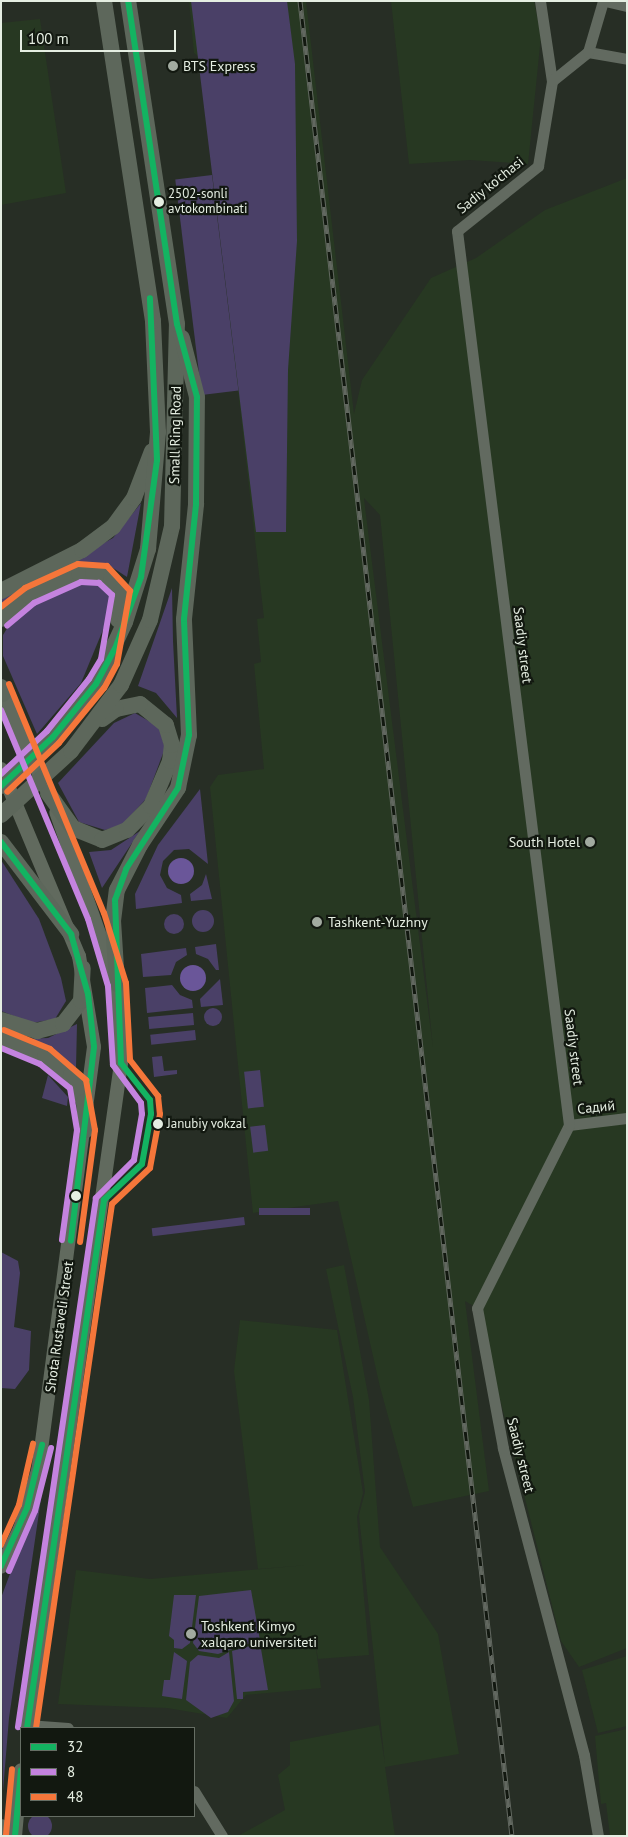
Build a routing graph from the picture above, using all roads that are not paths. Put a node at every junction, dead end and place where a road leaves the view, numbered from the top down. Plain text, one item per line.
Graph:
1 (104, 1) edge
2 (128, 1) edge
3 (540, 1) edge
4 (604, 1) edge
5 (627, 6) edge
6 (588, 52) junction
7 (137, 56) junction
8 (627, 59) edge
9 (114, 60) junction
10 (552, 81) junction
11 (457, 231) joint
12 (177, 324) junction
13 (158, 432) junction
14 (1, 591) edge
15 (1, 619) edge
16 (109, 662) junction
17 (2, 690) edge
18 (94, 724) junction
19 (1, 769) edge
20 (1, 786) edge
21 (48, 794) junction
22 (1, 815) edge
23 (1, 842) edge
24 (71, 934) junction
25 (83, 968) junction
26 (117, 984) junction
27 (1, 1020) edge
28 (1, 1038) edge
29 (627, 1118) edge
30 (569, 1125) junction
31 (86, 1130) junction
32 (1, 1567) edge
33 (27, 1727) edge
34 (20, 1781) edge
35 (195, 1793) edge
36 (1, 1826) edge
37 (5, 1836) edge
38 (15, 1836) edge
39 (222, 1836) edge
40 (598, 1836) edge

1 - 9 highway, Small Ring Road
2 - 7 highway, Small Ring Road
3 - 10 street, Sadiy ko'chasi
4 - 5 street
4 - 6 street
6 - 8 street
6 - 10 street
7 - 9 highway
7 - 12 highway, Small Ring Road
9 - 13 highway, Small Ring Road
10 - 11 street, Sadiy ko'chasi
11 - 30 street, Saadiy street
12 - 18 highway, Small Ring Road
12 - 26 highway
13 - 14 highway
13 - 16 highway, Small Ring Road
15 - 16 highway
16 - 20 highway, Small Ring Road
17 - 21 main road, Shota Rustaveli Street
18 - 21 highway
18 - 22 highway, Small Ring Road
19 - 24 main road, Shota Rustaveli Street
21 - 26 main road, Shota Rustaveli Street
23 - 24 highway
24 - 25 main road, Shota Rustaveli Street
25 - 27 highway
25 - 31 main road, Shota Rustaveli Street
26 - 33 main road, Shota Rustaveli Street
28 - 31 highway
29 - 30 street, Садий
30 - 40 street, Saadiy street
31 - 32 main road, Shota Rustaveli Street
34 - 38 main road
35 - 39 street
36 - 37 main road

